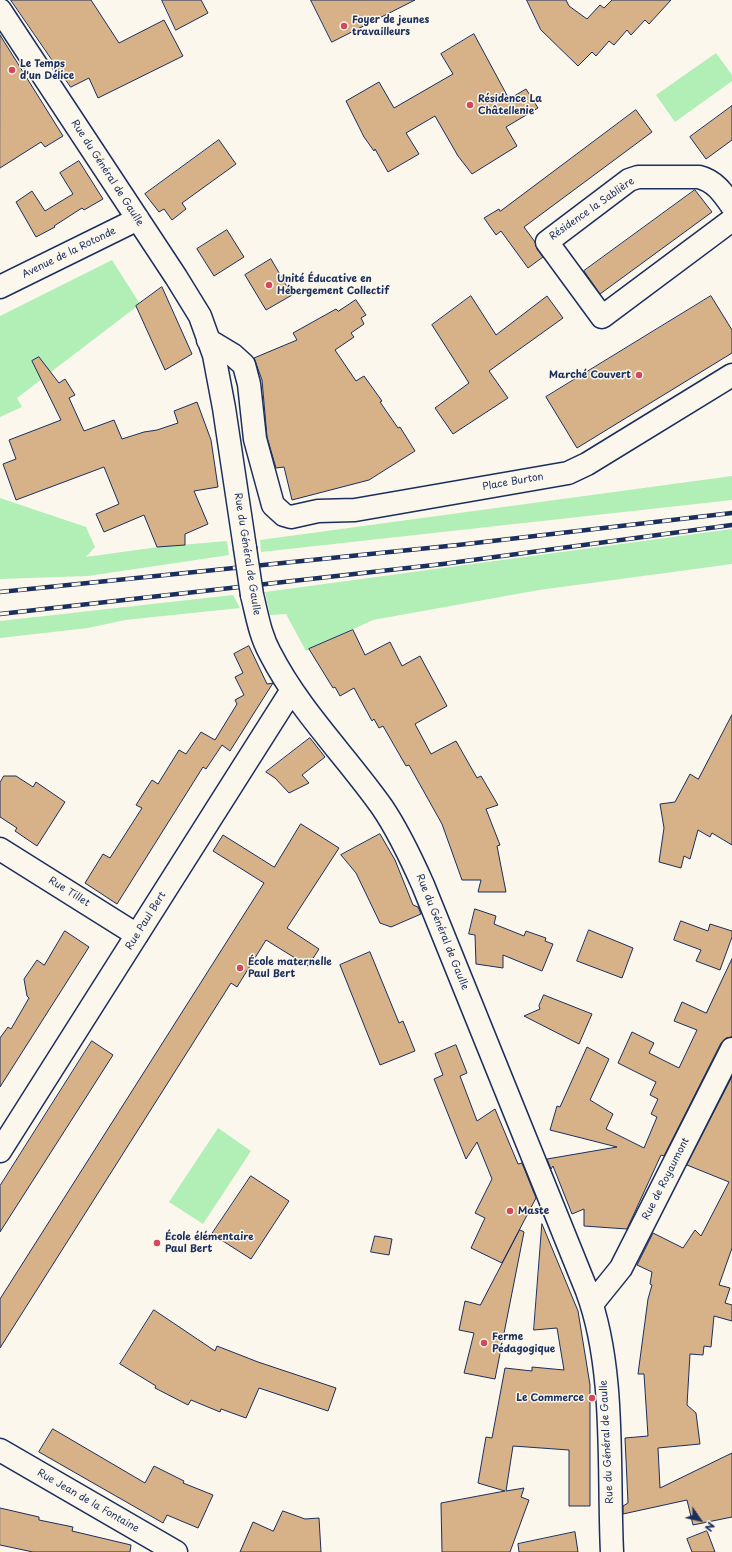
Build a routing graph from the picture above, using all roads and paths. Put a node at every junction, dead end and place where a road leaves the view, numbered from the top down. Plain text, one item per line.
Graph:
1 (0, 10) edge
2 (728, 191) edge
3 (138, 219) junction
4 (732, 220) edge
5 (0, 288) edge
6 (208, 340) junction
7 (732, 375) edge
8 (292, 690) junction
9 (0, 849) edge
10 (137, 935) junction
11 (732, 1049) edge
12 (0, 1151) edge
13 (592, 1304) junction
14 (0, 1450) edge
15 (176, 1552) edge
16 (612, 1552) edge

1 - 3 street, Rue du Général de Gaulle
2 - 4 street, Résidence la Sablière
3 - 5 street, Avenue de la Rotonde
3 - 6 street, Rue du Général de Gaulle
6 - 7 street, Place Burton
6 - 8 street, Rue du Général de Gaulle, bridge
8 - 10 street, Rue Paul Bert
8 - 13 street, Rue du Général de Gaulle
9 - 10 street, Rue Tillet
10 - 12 street, Rue Paul Bert
11 - 13 street, Rue de Royaumont
13 - 16 street, Rue du Général de Gaulle
14 - 15 street, Rue Jean de la Fontaine

